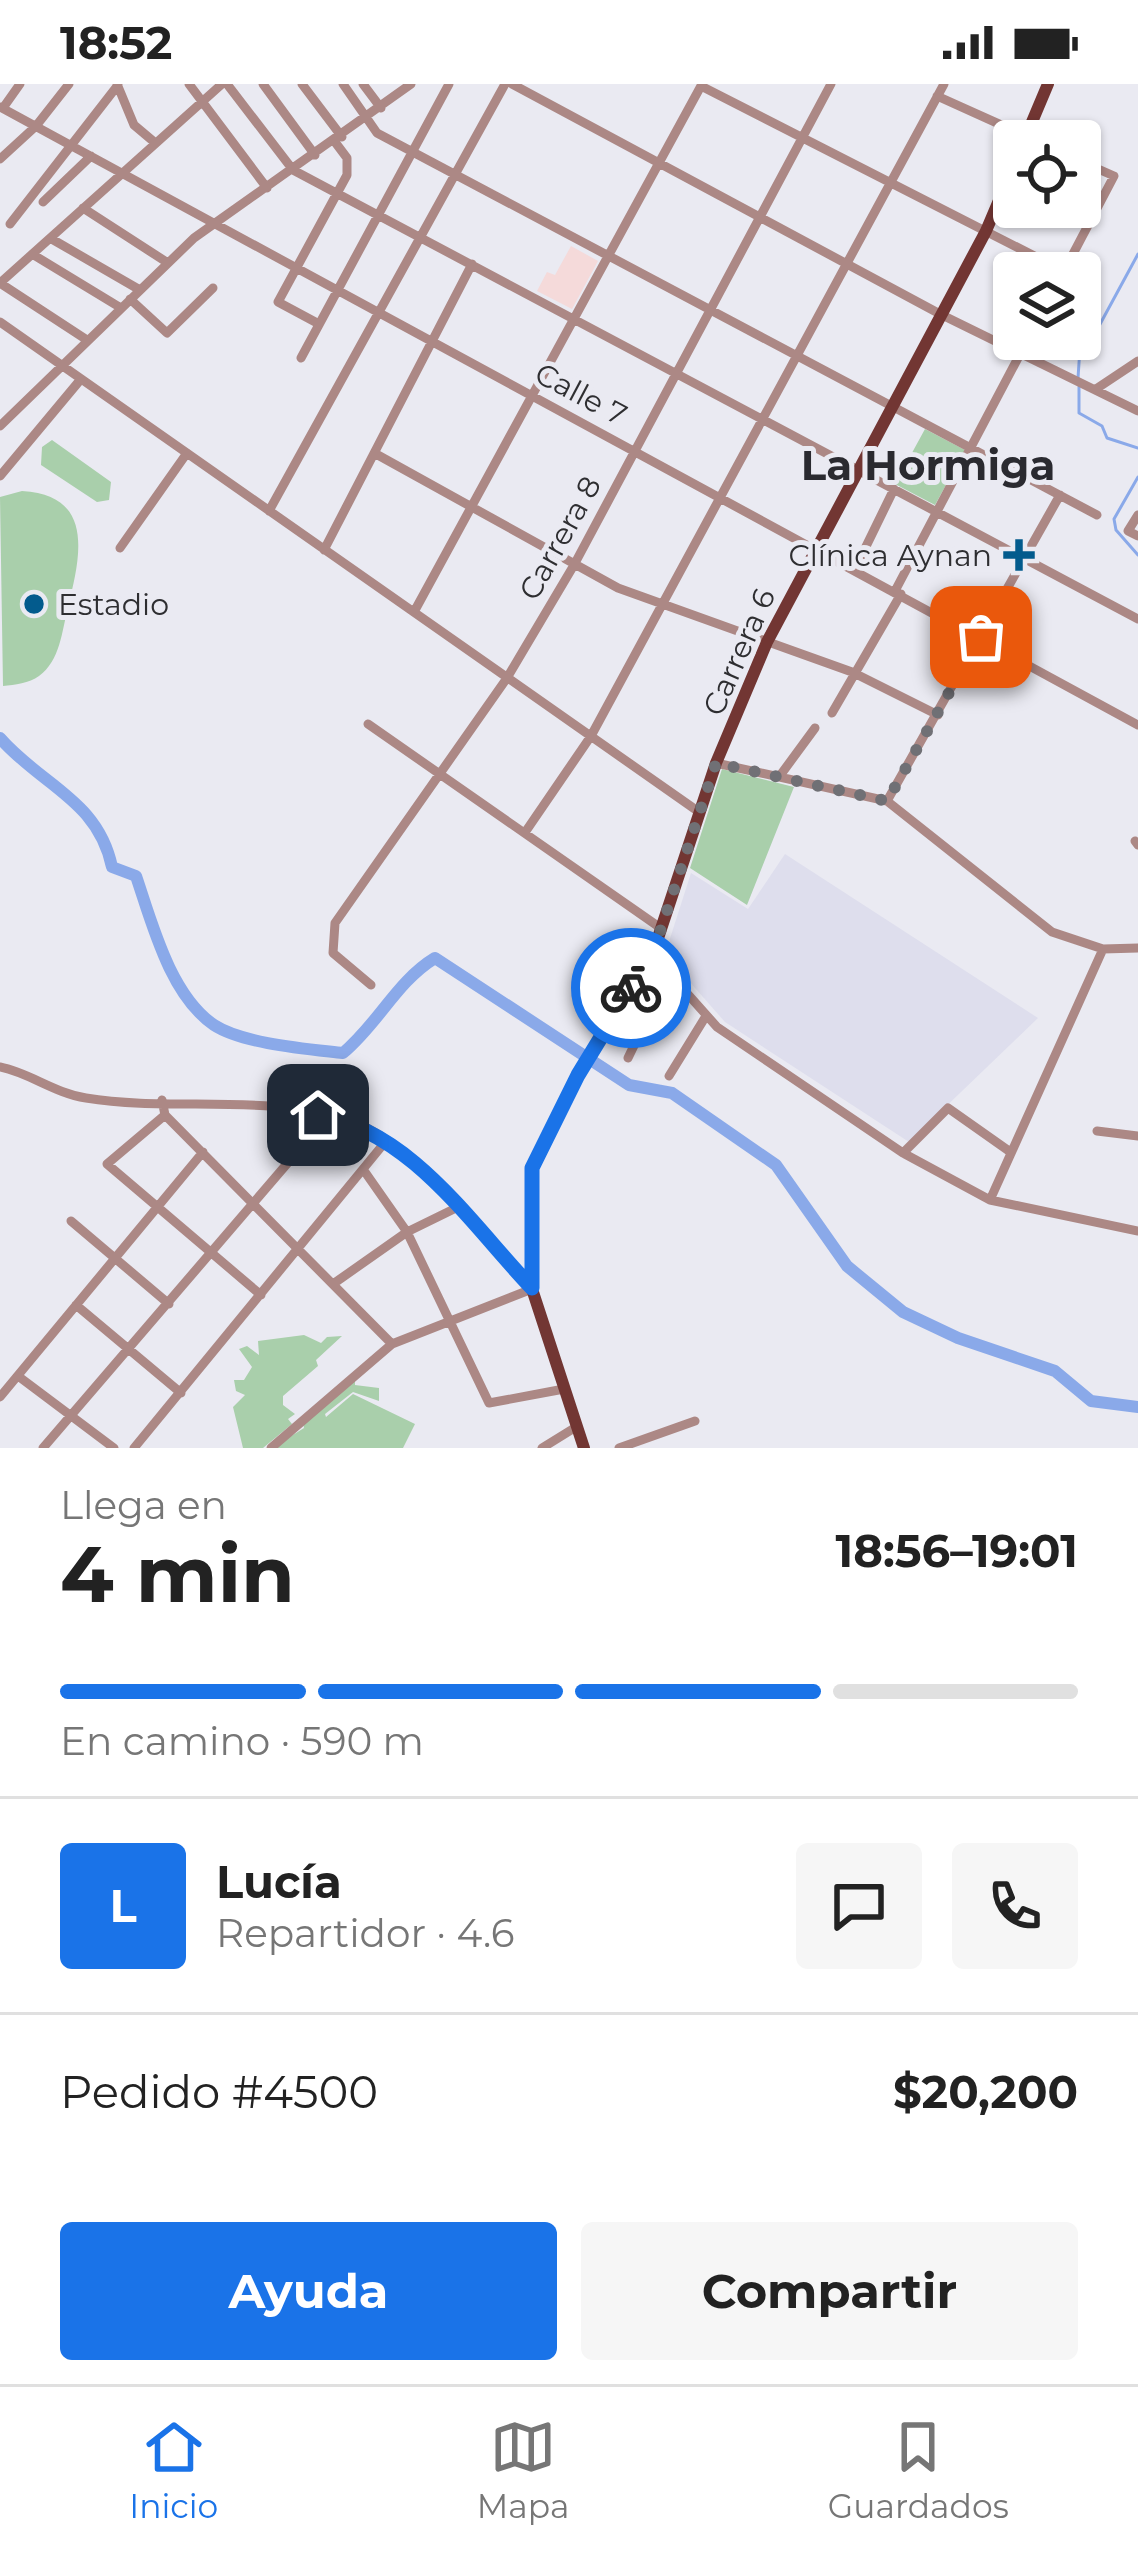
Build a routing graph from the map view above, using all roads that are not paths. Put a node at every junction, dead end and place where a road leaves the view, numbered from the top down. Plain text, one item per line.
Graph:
1 (20, 84) edge
2 (69, 84) edge
3 (118, 84) edge
4 (189, 84) edge
5 (224, 84) edge
6 (262, 84) edge
7 (302, 84) edge
8 (343, 84) edge
9 (363, 84) edge
10 (449, 84) edge
11 (508, 84) edge
12 (831, 84) edge
13 (944, 84) edge
14 (1048, 84) edge
15 (702, 85) edge
16 (403, 87) edge
17 (938, 96) junction
18 (201, 100) junction
19 (2, 107) edge
20 (381, 108) junction
21 (1036, 120) edge
22 (365, 121) junction
23 (993, 122) edge
24 (36, 126) junction
25 (803, 136) junction
26 (338, 140) junction
27 (153, 141) junction
28 (72, 145) junction
29 (415, 153) junction
30 (315, 155) junction
31 (91, 156) junction
32 (0, 159) edge
33 (658, 163) junction
34 (293, 170) junction
35 (1101, 170) edge
36 (121, 172) junction
37 (456, 175) junction
38 (890, 179) junction
39 (267, 188) junction
40 (339, 194) junction
41 (1101, 201) edge
42 (43, 202) dead end
43 (82, 208) junction
44 (993, 214) edge
45 (379, 215) junction
46 (760, 217) junction
47 (219, 221) junction
48 (10, 224) dead end
49 (986, 230) junction
50 (50, 238) junction
51 (422, 238) junction
52 (1027, 252) edge
53 (32, 254) junction
54 (607, 255) junction
55 (168, 263) junction
56 (472, 264) junction
57 (847, 264) junction
58 (297, 267) junction
59 (0, 283) edge
60 (213, 288) dead end
61 (140, 290) junction
62 (339, 290) junction
63 (125, 303) junction
64 (710, 309) junction
65 (382, 314) junction
66 (940, 314) junction
67 (572, 318) junction
68 (0, 322) edge
69 (319, 324) junction
70 (87, 340) junction
71 (993, 340) edge
72 (433, 341) junction
73 (800, 357) junction
74 (301, 358) dead end
75 (1018, 360) edge
76 (1036, 360) edge
77 (1138, 362) edge
78 (60, 364) junction
79 (676, 374) junction
80 (81, 379) junction
81 (1096, 389) junction
82 (532, 394) junction
83 (890, 405) junction
84 (1138, 411) edge
85 (765, 421) junction
86 (0, 426) edge
87 (973, 449) junction
88 (636, 451) junction
89 (187, 453) junction
90 (376, 454) junction
91 (855, 469) junction
92 (0, 476) edge
93 (894, 489) junction
94 (1060, 495) junction
95 (723, 498) junction
96 (474, 507) junction
97 (269, 511) junction
98 (938, 513) junction
99 (1096, 514) dead end
100 (1138, 515) edge
101 (1133, 534) edge
102 (814, 547) junction
103 (120, 548) dead end
104 (324, 550) junction
105 (1024, 558) junction
106 (574, 565) junction
107 (854, 569) junction
108 (898, 592) junction
109 (663, 607) junction
110 (414, 612) junction
111 (1138, 619) edge
112 (981, 637) junction
113 (767, 642) junction
114 (852, 672) junction
115 (507, 678) junction
116 (832, 713) dead end
117 (938, 715) junction
118 (368, 724) dead end
119 (1138, 724) edge
120 (815, 728) dead end
121 (591, 736) junction
122 (716, 763) junction
123 (440, 773) junction
124 (779, 777) junction
125 (887, 801) junction
126 (699, 812) junction
127 (526, 831) junction
128 (662, 929) junction
129 (1138, 948) edge
130 (1103, 949) junction
131 (652, 954) junction
132 (668, 973) junction
133 (371, 986) dead end
134 (706, 1016) junction
135 (628, 1058) dead end
136 (0, 1066) edge
137 (669, 1076) dead end
138 (162, 1100) junction
139 (165, 1115) junction
140 (318, 1115) junction
141 (1097, 1131) dead end
142 (1138, 1136) edge
143 (386, 1142) junction
144 (1009, 1151) junction
145 (203, 1152) junction
146 (903, 1153) junction
147 (365, 1172) junction
148 (990, 1200) junction
149 (252, 1202) junction
150 (158, 1207) junction
151 (456, 1208) junction
152 (70, 1221) dead end
153 (406, 1232) junction
154 (1138, 1232) edge
155 (299, 1251) junction
156 (208, 1254) junction
157 (117, 1258) junction
158 (332, 1284) junction
159 (532, 1288) junction
160 (261, 1295) junction
161 (169, 1304) junction
162 (76, 1305) junction
163 (448, 1319) junction
164 (392, 1344) junction
165 (130, 1351) junction
166 (18, 1376) junction
167 (564, 1389) junction
168 (181, 1393) junction
169 (0, 1397) edge
170 (70, 1415) junction
171 (694, 1421) dead end
172 (576, 1427) junction
173 (43, 1448) edge
174 (114, 1448) edge
175 (134, 1448) edge
176 (271, 1448) edge
177 (542, 1448) edge
178 (584, 1448) edge
179 (619, 1448) edge

1 - 19 street
2 - 24 street
3 - 27 street
3 - 28 street
4 - 18 street
5 - 18 street
5 - 34 street
6 - 30 street
7 - 26 street
8 - 22 street
9 - 20 street
10 - 29 street
11 - 33 street
11 - 37 street
12 - 25 street, Carrera 8
13 - 17 street
14 - 21 main road
15 - 25 street
15 - 33 street
16 - 20 street
17 - 23 street
17 - 38 street
18 - 27 street
18 - 39 street
19 - 24 street, Calle 7
20 - 22 street
22 - 26 street
22 - 29 street
24 - 28 street, Calle 7
24 - 32 street
25 - 38 street
25 - 46 street, Carrera 8
26 - 30 street
26 - 40 street
27 - 36 street
28 - 31 street, Calle 7
28 - 48 street
29 - 37 street
29 - 45 street
30 - 34 street
31 - 36 street, Calle 7
31 - 42 street
33 - 46 street
33 - 54 street
34 - 39 street
34 - 40 street
35 - 41 street
36 - 43 street
36 - 47 street, Calle 7
37 - 51 street
37 - 54 street
38 - 49 street
38 - 57 street
39 - 47 street
40 - 45 street
40 - 58 street
43 - 50 street
43 - 55 street
44 - 49 main road, Carrera 6
45 - 51 street
45 - 62 street
46 - 57 street
46 - 64 street, Carrera 8
47 - 55 street
47 - 58 street, Calle 7
49 - 52 street
49 - 66 main road, Carrera 6
50 - 53 street
50 - 61 street
51 - 56 street
51 - 65 street
53 - 59 street
53 - 63 street
54 - 64 street
54 - 67 street
55 - 61 street
56 - 67 street
56 - 72 street
57 - 66 street
57 - 73 street
58 - 62 street, Calle 7
58 - 69 street
59 - 70 street
60 - 63 street
61 - 63 street
62 - 65 street, Calle 7
62 - 69 street
63 - 70 street
64 - 73 street
64 - 79 street, Carrera 8
65 - 72 street, Calle 7
65 - 97 street
66 - 71 street
66 - 83 main road, Carrera 6
67 - 79 street
67 - 82 street
68 - 78 street
69 - 74 street
70 - 78 street
72 - 82 street, Calle 7
72 - 90 street
73 - 83 street
73 - 85 street
75 - 87 street
76 - 81 street
77 - 81 street
78 - 80 street
78 - 86 street
79 - 85 street
79 - 88 street, Carrera 8
80 - 89 street
80 - 92 street
81 - 84 street
82 - 88 street, Calle 7
82 - 96 street
83 - 87 street
83 - 91 main road, Carrera 6
85 - 91 street
85 - 95 street
87 - 94 street
87 - 98 street
88 - 95 street, Calle 7
88 - 106 street, Carrera 8
89 - 97 street
89 - 103 street
90 - 96 street
90 - 104 street
91 - 93 street
91 - 102 main road, Carrera 6
93 - 98 street
93 - 107 street
94 - 99 street
94 - 105 street
95 - 102 street, Calle 7
95 - 109 street
96 - 106 street
96 - 110 street
97 - 104 street
98 - 105 street
98 - 108 street
100 - 101 street
102 - 107 street, Calle 7
102 - 113 main road, Carrera 6
104 - 110 street
105 - 111 street
105 - 112 street
106 - 109 street
106 - 115 street, Carrera 8
107 - 108 street, Calle 7
108 - 112 street, Calle 7
108 - 114 street
109 - 113 street
109 - 121 street
110 - 115 street
112 - 117 street
112 - 119 street, Calle 7
113 - 114 street
113 - 122 main road, Carrera 6
114 - 116 street
114 - 117 street
115 - 121 street
115 - 123 street, Carrera 8
117 - 125 street
118 - 123 street
120 - 124 street
121 - 126 street
121 - 127 street
122 - 124 street
122 - 126 main road, Carrera 6
123 - 127 street
123 - 133 street, Carrera 8
124 - 125 street
125 - 130 street
126 - 128 main road, Carrera 6
127 - 128 street
128 - 131 main road, Carrera 6
129 - 130 street
130 - 144 street
131 - 132 street
131 - 159 main road, Carrera 6
132 - 134 street
132 - 135 street
134 - 137 street
134 - 146 street
136 - 138 street
138 - 139 street
138 - 140 street
139 - 145 street
139 - 150 street
140 - 143 street
140 - 149 street
141 - 142 street
143 - 147 street
143 - 151 street
144 - 146 street
144 - 148 street
145 - 149 street
145 - 150 street
146 - 148 street
147 - 153 street
147 - 155 street
148 - 154 street
149 - 155 street
149 - 156 street
150 - 156 street
150 - 157 street
151 - 153 street
151 - 159 street
152 - 157 street
153 - 158 street
153 - 163 street
155 - 158 street
155 - 160 street
156 - 160 street
156 - 161 street
157 - 161 street
157 - 162 street
158 - 164 street
159 - 163 street
159 - 167 main road, Carrera 6
160 - 168 street
161 - 165 street
162 - 165 street
162 - 166 street
163 - 164 street
163 - 167 street
164 - 176 street
165 - 168 street
165 - 170 street
166 - 169 street
166 - 170 street
167 - 172 main road, Carrera 6
168 - 175 street
170 - 173 street
170 - 174 street
171 - 179 street
172 - 177 street
172 - 178 main road, Carrera 6

